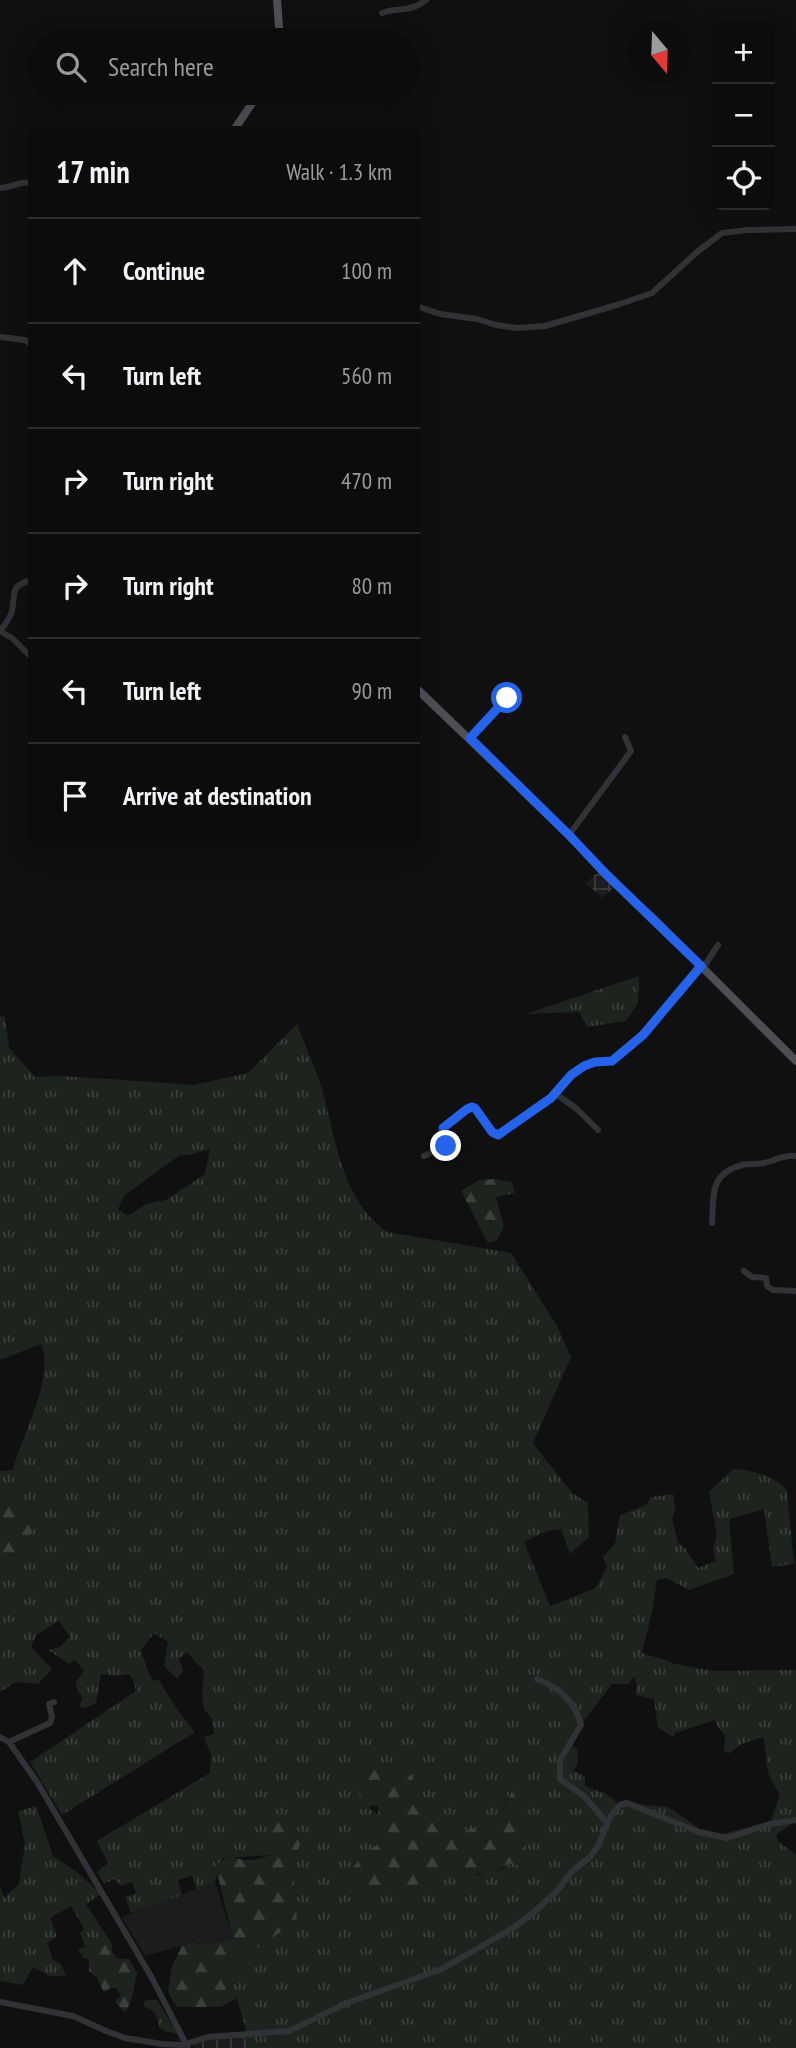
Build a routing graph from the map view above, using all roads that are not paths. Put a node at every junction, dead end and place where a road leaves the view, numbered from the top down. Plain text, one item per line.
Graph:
1 (277, 0) edge
2 (426, 0) edge
3 (382, 13) dead end
4 (279, 28) edge
5 (251, 105) edge
6 (237, 126) edge
7 (28, 183) edge
8 (0, 188) edge
9 (796, 229) edge
10 (420, 307) edge
11 (0, 337) edge
12 (28, 342) edge
13 (28, 582) edge
14 (0, 631) edge
15 (28, 653) edge
16 (420, 692) edge
17 (510, 694) dead end
18 (625, 737) dead end
19 (470, 738) junction
20 (569, 835) junction
21 (718, 945) dead end
22 (702, 967) junction
23 (796, 1061) edge
24 (556, 1094) junction
25 (598, 1130) dead end
26 (424, 1156) dead end
27 (796, 1156) edge
28 (712, 1223) dead end
29 (744, 1271) dead end
30 (796, 1291) edge
31 (537, 1679) dead end
32 (54, 1702) dead end
33 (0, 1737) edge
34 (9, 1742) junction
35 (796, 1820) edge
36 (607, 1823) junction
37 (0, 2003) edge
38 (187, 2046) edge

1 - 4 main road
2 - 3 street
5 - 6 main road
7 - 8 street
9 - 10 street
11 - 12 street
13 - 14 street
14 - 15 street
16 - 19 main road
17 - 19 street
18 - 20 street
19 - 20 main road
20 - 22 main road
21 - 22 street
22 - 23 main road
22 - 24 street
24 - 25 street
24 - 26 street
27 - 28 street
29 - 30 street
31 - 36 street
32 - 34 street
33 - 34 street
34 - 38 street
35 - 36 street
36 - 38 street
37 - 38 street

